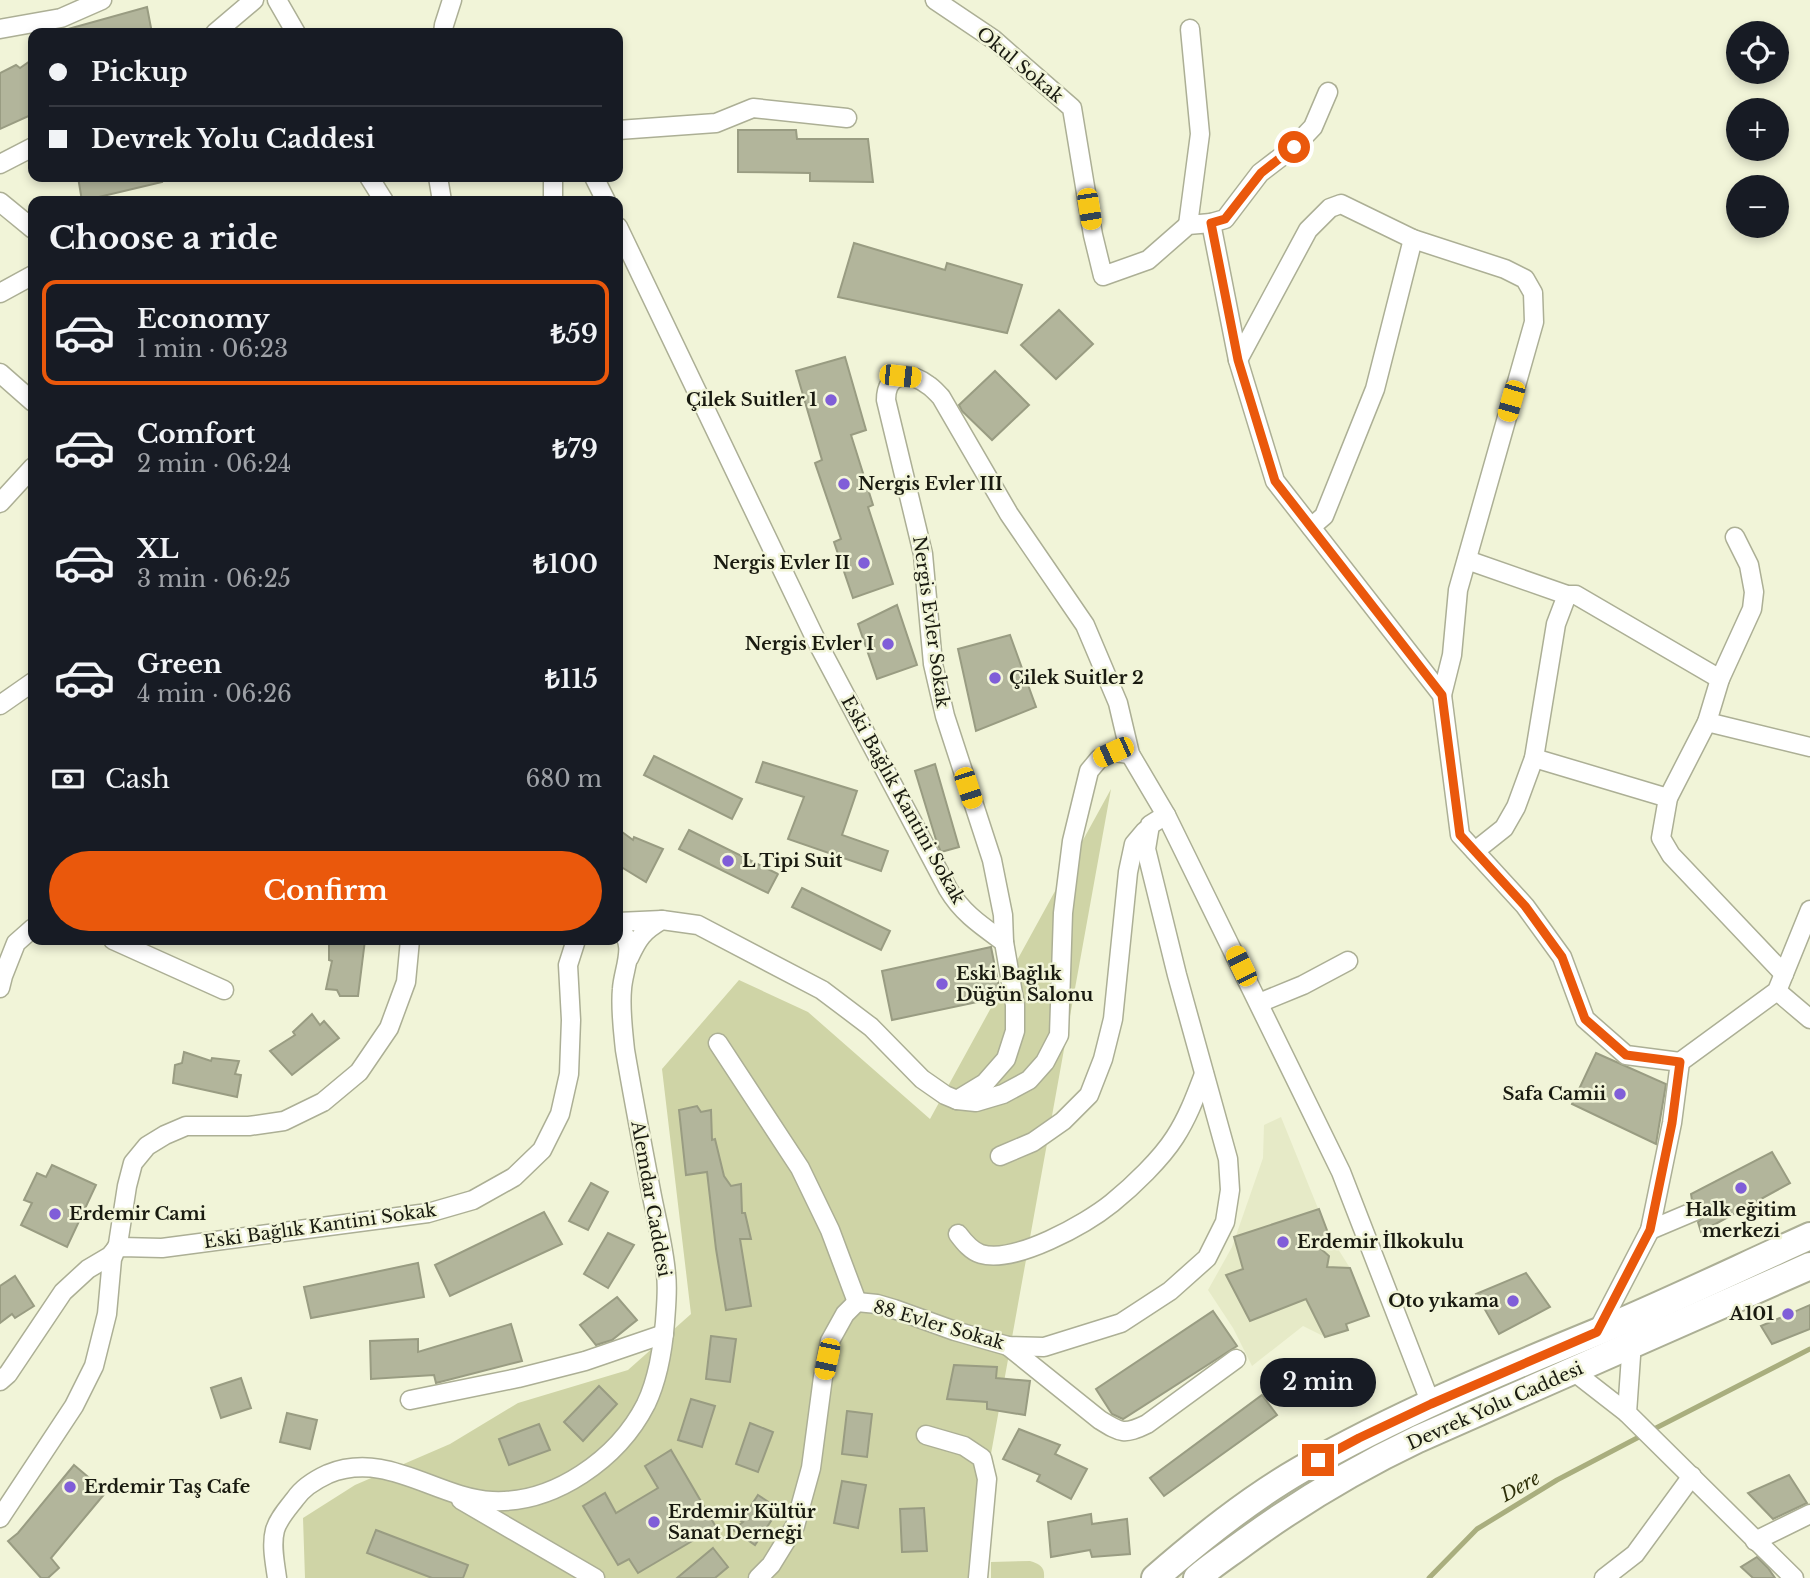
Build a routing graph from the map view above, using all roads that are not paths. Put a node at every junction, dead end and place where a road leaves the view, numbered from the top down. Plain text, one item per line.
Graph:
1 (102, 0) edge
2 (254, 0) edge
3 (277, 0) edge
4 (452, 0) edge
5 (935, 0) edge
6 (957, 0) edge
7 (961, 18) junction
8 (221, 28) edge
9 (293, 28) edge
10 (444, 28) edge
11 (0, 29) edge
12 (1190, 29) dead end
13 (1328, 92) dead end
14 (847, 118) dead end
15 (623, 130) edge
16 (28, 149) edge
17 (0, 164) edge
18 (0, 202) edge
19 (1211, 223) junction
20 (28, 225) edge
21 (1188, 225) junction
22 (623, 237) edge
23 (1413, 239) junction
24 (28, 278) edge
25 (2, 292) edge
26 (1238, 360) junction
27 (0, 373) edge
28 (28, 398) edge
29 (28, 472) edge
30 (0, 503) edge
31 (1311, 527) junction
32 (1735, 537) dead end
33 (1467, 560) junction
34 (1567, 595) junction
35 (1720, 679) junction
36 (28, 685) edge
37 (1442, 695) junction
38 (0, 705) edge
39 (1707, 722) junction
40 (1810, 747) edge
41 (1130, 754) junction
42 (1534, 758) junction
43 (1668, 798) junction
44 (1166, 815) junction
45 (1150, 825) junction
46 (1475, 851) junction
47 (1810, 911) edge
48 (662, 919) junction
49 (623, 922) edge
50 (28, 932) edge
51 (623, 932) edge
52 (1004, 942) junction
53 (124, 945) edge
54 (410, 945) edge
55 (574, 945) edge
56 (629, 959) junction
57 (1348, 961) dead end
58 (1, 980) edge
59 (1780, 983) junction
60 (224, 990) dead end
61 (1259, 1003) junction
62 (1810, 1019) edge
63 (718, 1043) dead end
64 (1680, 1062) junction
65 (1204, 1074) junction
66 (957, 1100) junction
67 (1000, 1156) dead end
68 (1695, 1211) dead end
69 (1650, 1230) junction
70 (958, 1234) dead end
71 (1810, 1236) edge
72 (115, 1250) junction
73 (1810, 1266) edge
74 (857, 1302) junction
75 (1647, 1309) junction
76 (1597, 1332) junction
77 (664, 1334) junction
78 (1658, 1334) junction
79 (1007, 1346) junction
80 (1629, 1346) junction
81 (1236, 1359) dead end
82 (1573, 1371) junction
83 (0, 1381) edge
84 (410, 1400) dead end
85 (1431, 1404) junction
86 (1628, 1413) junction
87 (926, 1435) dead end
88 (1692, 1476) junction
89 (446, 1491) junction
90 (1810, 1514) edge
91 (0, 1518) edge
92 (1755, 1541) junction
93 (277, 1578) edge
94 (594, 1578) edge
95 (758, 1578) edge
96 (978, 1578) edge
97 (1156, 1578) edge
98 (1198, 1578) edge
99 (1604, 1578) edge
100 (1794, 1578) edge

1 - 11 street
2 - 8 street
3 - 9 street
4 - 10 street
5 - 7 street, Okul Sokak
6 - 7 street
7 - 21 street, Okul Sokak
12 - 21 street
13 - 19 street
14 - 15 street
16 - 17 street
18 - 20 street
19 - 21 street
19 - 26 street
22 - 52 street, Eski Bağlık Kantini Sokak
23 - 26 street
23 - 31 street
23 - 33 street
24 - 25 street
26 - 31 street
27 - 28 street
29 - 30 street
31 - 37 street
32 - 35 street
33 - 34 street
33 - 37 street
34 - 35 street
34 - 42 street
35 - 39 street
36 - 38 street
37 - 46 street
39 - 40 street
39 - 43 street
41 - 44 street
41 - 52 street, Nergis Evler Sokak
41 - 66 street
42 - 43 street
42 - 46 street
43 - 59 street
44 - 45 street
44 - 61 street
45 - 65 street, 88 Evler Sokak
45 - 67 street
46 - 64 street
47 - 59 street
48 - 49 street
48 - 56 street
48 - 66 street
50 - 58 street
51 - 56 street
52 - 66 street
53 - 60 street
54 - 72 street
55 - 72 street, Eski Bağlık Kantini Sokak
56 - 77 street, Alemdar Caddesi
57 - 61 street
59 - 62 street
59 - 64 street
61 - 85 street
63 - 74 street
64 - 69 street
65 - 70 street
65 - 79 street, 88 Evler Sokak
68 - 69 street
69 - 76 street
71 - 75 highway, Devrek Yolu Caddesi
72 - 83 street
72 - 91 street
73 - 78 highway, Devrek Yolu Caddesi
74 - 79 street, 88 Evler Sokak
74 - 95 street, 88 Evler Sokak
75 - 76 highway, Devrek Yolu Caddesi
75 - 78 street
76 - 85 highway, Devrek Yolu Caddesi
77 - 84 street
77 - 89 street, Alemdar Caddesi
78 - 80 highway, Devrek Yolu Caddesi
79 - 81 street
80 - 82 highway, Devrek Yolu Caddesi
80 - 86 street
82 - 86 street
82 - 98 highway, Devrek Yolu Caddesi
85 - 97 highway, Devrek Yolu Caddesi
86 - 88 street
87 - 96 street
88 - 92 street
88 - 99 street
89 - 93 street, Alemdar Caddesi
89 - 94 street
90 - 92 street
92 - 100 street

